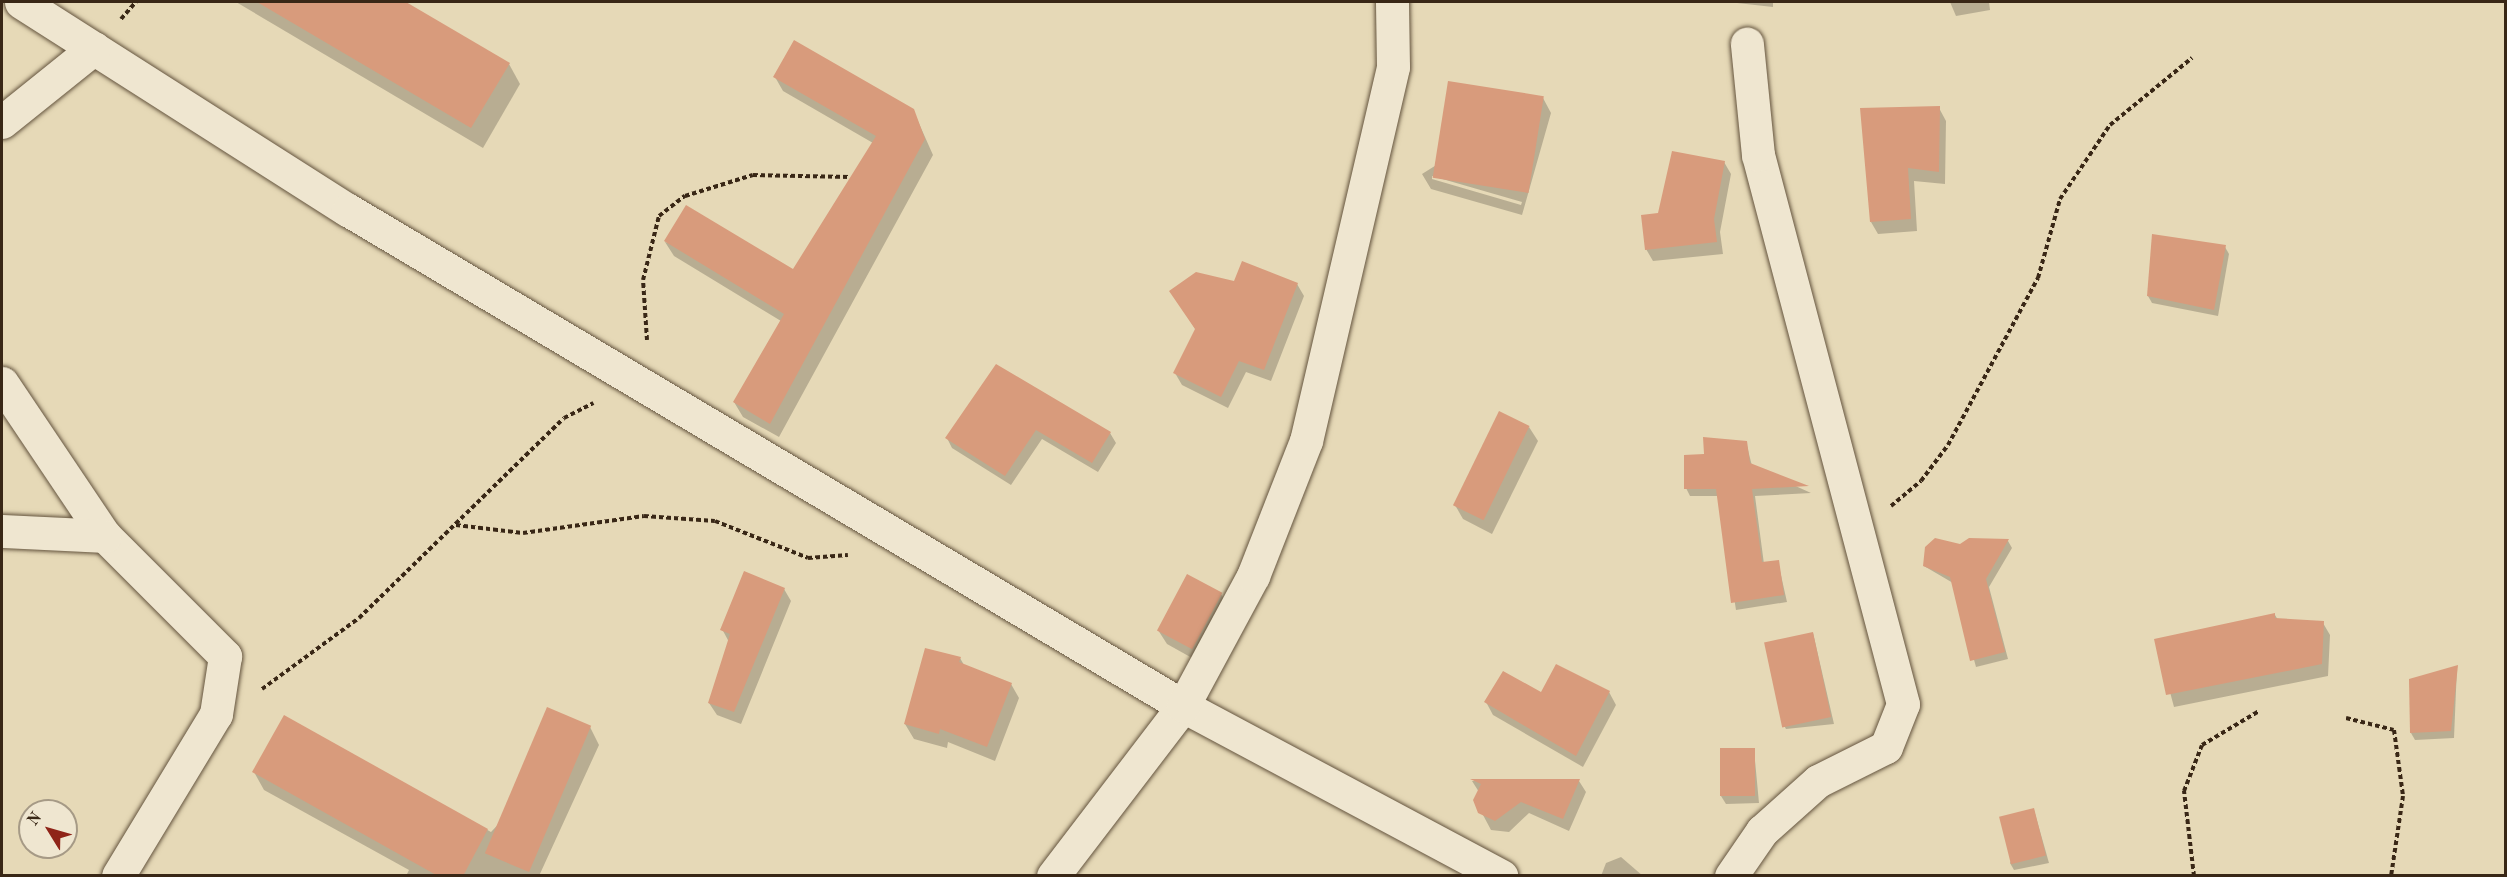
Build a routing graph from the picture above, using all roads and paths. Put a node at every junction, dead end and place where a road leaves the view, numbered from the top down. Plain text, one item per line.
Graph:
1 (21, 2) edge
2 (1392, 2) edge
3 (1747, 44) dead end
4 (94, 48) junction
5 (2192, 58) dead end
6 (2, 122) edge
7 (850, 177) dead end
8 (639, 382) junction
9 (2, 383) edge
10 (602, 405) dead end
11 (456, 525) junction
12 (2, 531) edge
13 (1859, 532) junction
14 (105, 536) junction
15 (909, 542) junction
16 (1183, 706) junction
17 (2259, 711) dead end
18 (216, 714) junction
19 (2346, 718) dead end
20 (117, 876) edge
21 (1053, 876) edge
22 (1502, 876) edge
23 (1731, 876) edge
24 (2194, 876) edge
25 (2391, 876) edge

1 - 4 street
2 - 16 street
3 - 13 street
4 - 6 street
4 - 8 street
5 - 13 path
7 - 8 path
8 - 15 street
9 - 14 street
10 - 11 path
11 - 15 path
11 - 18 path
12 - 14 street
13 - 23 street
14 - 18 street
15 - 16 street
16 - 21 street
16 - 22 street
17 - 24 path
18 - 20 street
19 - 25 path

